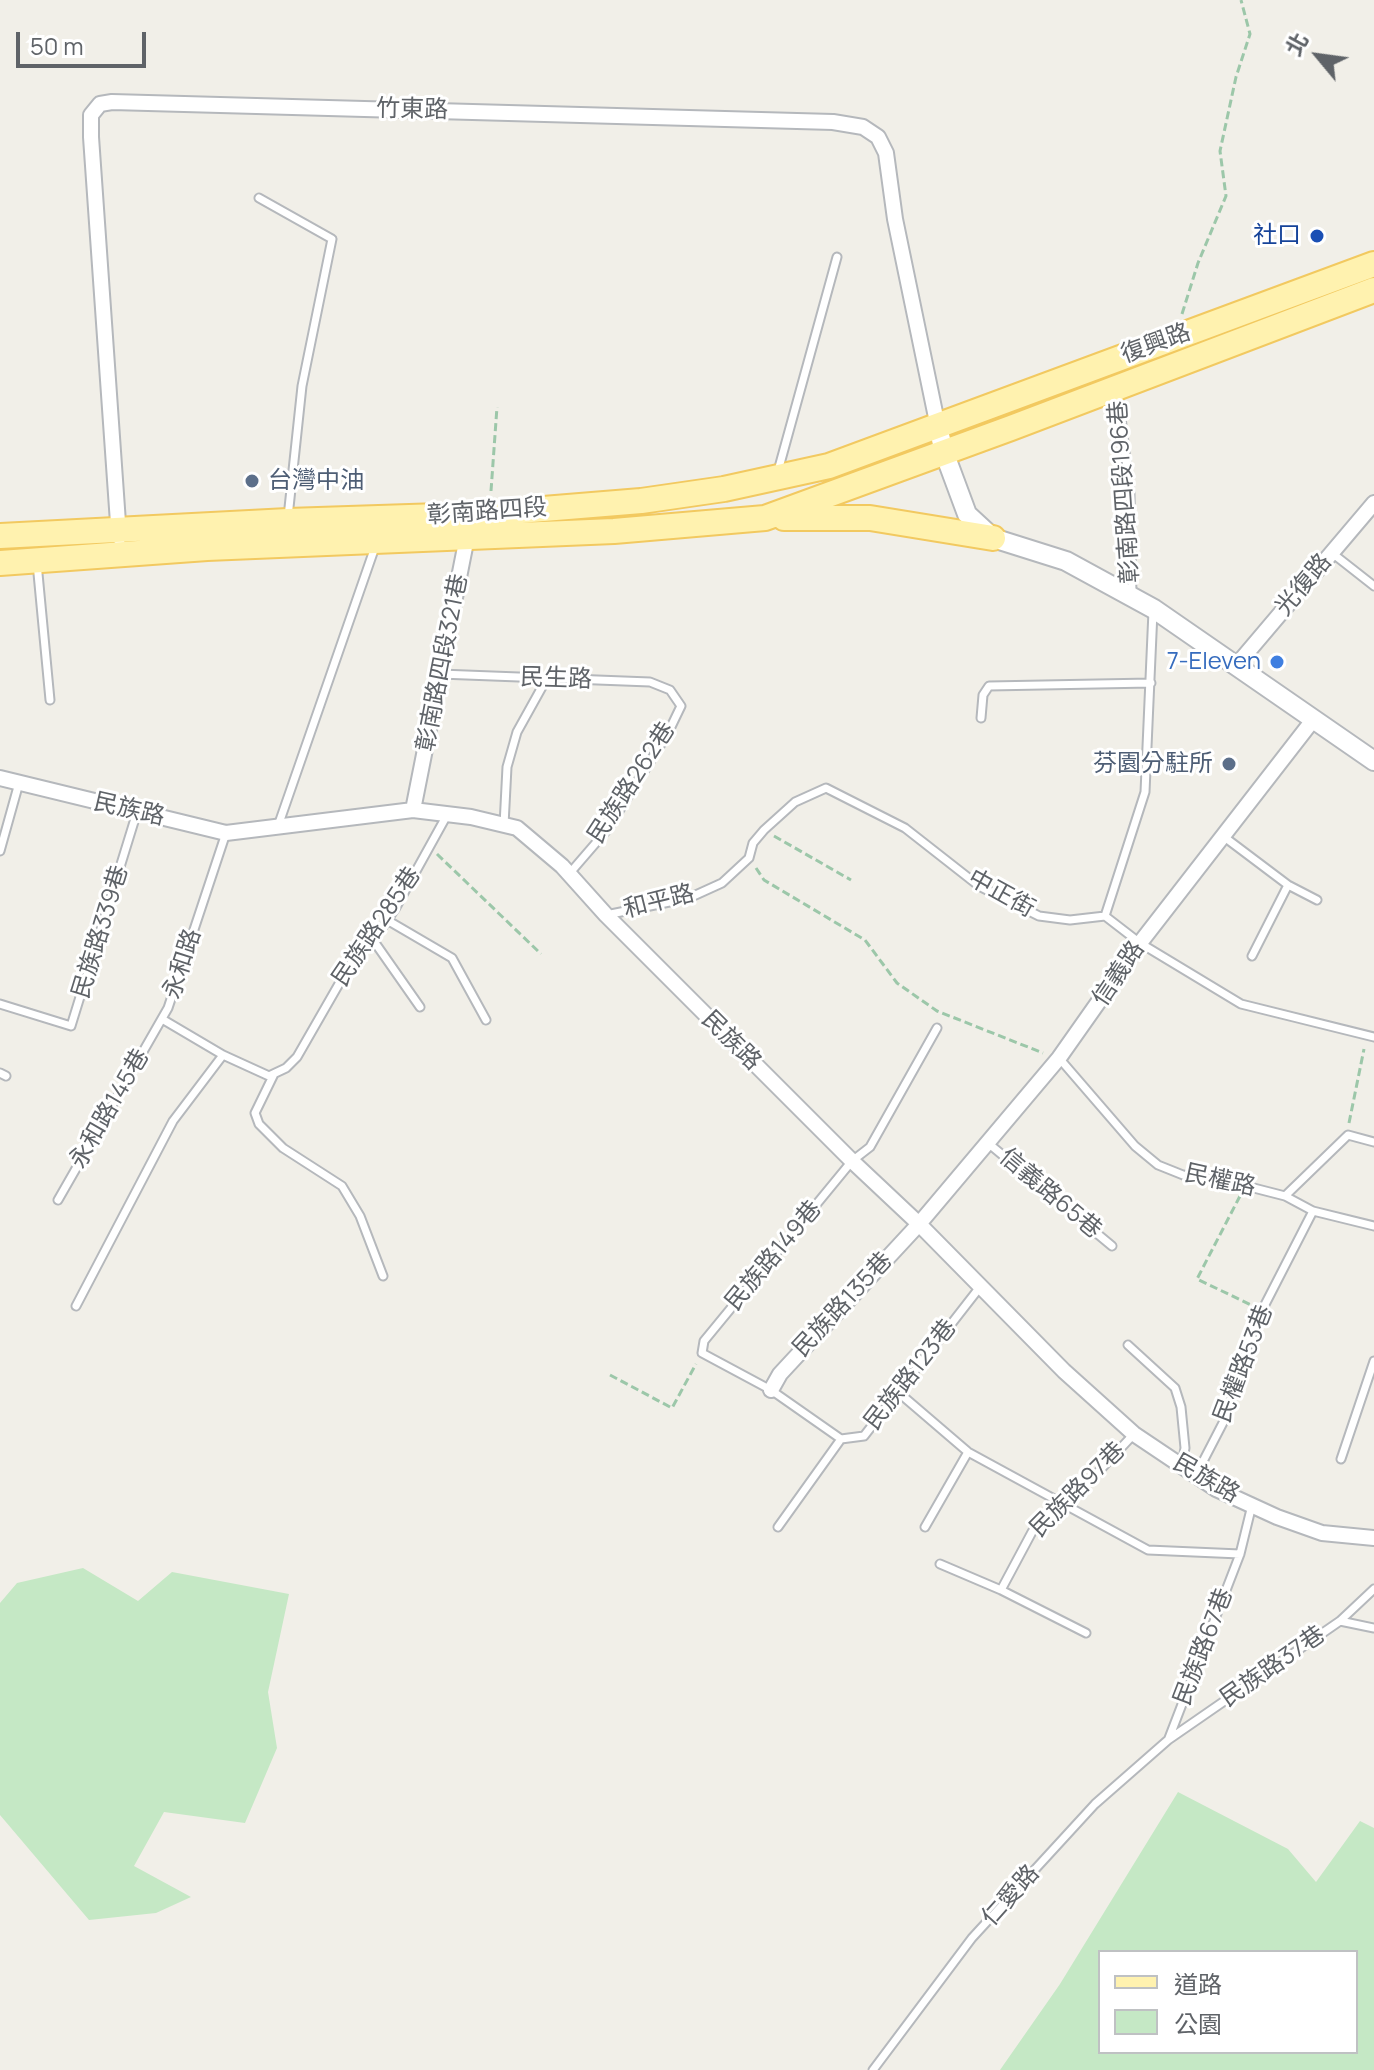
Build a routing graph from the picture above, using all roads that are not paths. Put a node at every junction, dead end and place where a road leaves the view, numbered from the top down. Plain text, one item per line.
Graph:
1 (259, 198) dead end
2 (837, 257) dead end
3 (1374, 264) edge
4 (1374, 290) edge
5 (1118, 387) junction
6 (938, 427) junction
7 (944, 452) junction
8 (777, 477) junction
9 (1374, 503) edge
10 (765, 518) junction
11 (475, 522) junction
12 (119, 529) junction
13 (288, 533) junction
14 (0, 536) edge
15 (993, 538) junction
16 (377, 541) junction
17 (1332, 553) junction
18 (120, 555) junction
19 (36, 559) junction
20 (0, 563) edge
21 (1374, 586) edge
22 (1132, 597) junction
23 (1154, 609) junction
24 (1235, 667) junction
25 (440, 674) junction
26 (547, 678) junction
27 (1151, 683) junction
28 (670, 690) joint
29 (50, 700) dead end
30 (981, 718) dead end
31 (1313, 720) junction
32 (1374, 761) edge
33 (0, 778) edge
34 (19, 783) junction
35 (413, 810) junction
36 (137, 812) junction
37 (447, 814) junction
38 (504, 825) junction
39 (277, 828) junction
40 (226, 833) junction
41 (1223, 835) junction
42 (0, 851) edge
43 (749, 858) joint
44 (569, 874) junction
45 (1288, 885) junction
46 (1317, 900) dead end
47 (606, 915) junction
48 (1105, 916) junction
49 (387, 920) junction
50 (371, 937) junction
51 (1140, 943) junction
52 (1252, 956) dead end
53 (0, 1004) edge
54 (420, 1007) dead end
55 (162, 1019) junction
56 (486, 1020) dead end
57 (937, 1028) dead end
58 (1371, 1037) edge
59 (223, 1055) junction
60 (1059, 1058) junction
61 (274, 1074) junction
62 (1374, 1142) edge
63 (988, 1143) junction
64 (852, 1161) junction
65 (1285, 1196) junction
66 (58, 1200) dead end
67 (1313, 1211) junction
68 (919, 1224) junction
69 (1374, 1226) edge
70 (1112, 1246) dead end
71 (383, 1276) dead end
72 (980, 1287) junction
73 (76, 1306) dead end
74 (1128, 1345) dead end
75 (1374, 1361) edge
76 (771, 1390) junction
77 (898, 1392) junction
78 (1134, 1434) junction
79 (841, 1439) junction
80 (968, 1452) junction
81 (1341, 1459) dead end
82 (1182, 1467) junction
83 (1196, 1475) junction
84 (1067, 1505) junction
85 (1252, 1505) junction
86 (778, 1527) dead end
87 (925, 1527) dead end
88 (1374, 1538) edge
89 (1240, 1554) junction
90 (940, 1564) dead end
91 (1374, 1589) edge
92 (1001, 1590) junction
93 (1340, 1621) junction
94 (1374, 1628) edge
95 (1086, 1633) dead end
96 (1168, 1740) junction
97 (873, 2070) edge

1 - 13 lane
2 - 8 lane
3 - 6 main road, 復興路
4 - 5 main road, 復興路
5 - 7 main road, 復興路
5 - 22 lane, 彰南路四段196巷
6 - 7 street
6 - 8 main road, 彰南路四段
6 - 12 street, 竹東路
7 - 10 main road, 彰南路四段
7 - 15 street
8 - 11 main road, 彰南路四段
9 - 17 street, 光復路
10 - 11 main road, 彰南路四段
10 - 15 main road
11 - 13 main road, 彰南路四段
11 - 16 main road, 彰南路四段
11 - 25 street, 彰南路四段321巷
12 - 13 main road, 彰南路四段
12 - 14 main road, 彰南路四段
12 - 18 street, 竹東路
13 - 16 main road, 彰南路四段
13 - 18 main road, 彰南路四段
15 - 22 street
16 - 39 lane
17 - 21 lane
17 - 24 street, 光復路
18 - 19 main road, 彰南路四段
19 - 20 main road, 彰南路四段
19 - 29 lane
22 - 23 street
23 - 24 street
23 - 27 lane
24 - 31 street
25 - 26 lane, 民生路
25 - 35 street, 彰南路四段321巷
26 - 28 lane, 民生路
26 - 38 lane
27 - 30 lane
27 - 48 lane
28 - 44 lane, 民族路262巷
31 - 32 street
31 - 41 street, 信義路
33 - 34 street, 民族路
34 - 36 street, 民族路
34 - 42 lane
35 - 37 street, 民族路
35 - 39 street, 民族路
36 - 40 street, 民族路
36 - 53 lane, 民族路339巷
37 - 38 street, 民族路
37 - 49 lane, 民族路285巷
38 - 44 street, 民族路
39 - 40 street, 民族路
40 - 55 lane, 永和路
41 - 45 lane
41 - 51 street, 信義路
43 - 47 lane, 和平路
43 - 48 lane, 中正街
44 - 47 street, 民族路
45 - 46 lane
45 - 52 lane
47 - 64 street, 民族路
48 - 51 lane
49 - 50 lane, 民族路285巷
49 - 56 lane
50 - 54 lane
50 - 61 lane, 民族路285巷
51 - 58 lane
51 - 60 street, 信義路
55 - 59 lane, 永和路
55 - 66 lane, 永和路145巷
57 - 64 lane, 民族路149巷
59 - 61 lane, 永和路
59 - 73 lane
60 - 63 street, 信義路
60 - 65 lane, 民權路
61 - 71 lane
62 - 65 lane
63 - 68 street, 信義路
63 - 70 lane, 信義路65巷
64 - 68 street, 民族路
64 - 76 lane, 民族路149巷
65 - 67 lane, 民權路
67 - 69 lane, 民權路
67 - 83 lane, 民權路53巷
68 - 72 street, 民族路
68 - 76 street, 民族路135巷
72 - 77 lane, 民族路123巷
72 - 78 street, 民族路
74 - 82 lane
75 - 81 lane
76 - 79 lane
77 - 79 lane, 民族路123巷
77 - 80 lane
78 - 82 street, 民族路
78 - 84 lane, 民族路97巷
79 - 86 lane, 民族路123巷
80 - 84 lane
80 - 87 lane
82 - 83 street, 民族路
83 - 85 street, 民族路
84 - 89 lane, 民族路67巷
84 - 92 lane, 民族路97巷
85 - 88 street, 民族路
85 - 89 lane, 民族路67巷
89 - 96 lane, 民族路67巷
90 - 92 lane
91 - 93 lane, 民族路37巷
92 - 95 lane
93 - 94 lane
93 - 96 lane, 民族路37巷
96 - 97 lane, 仁愛路

